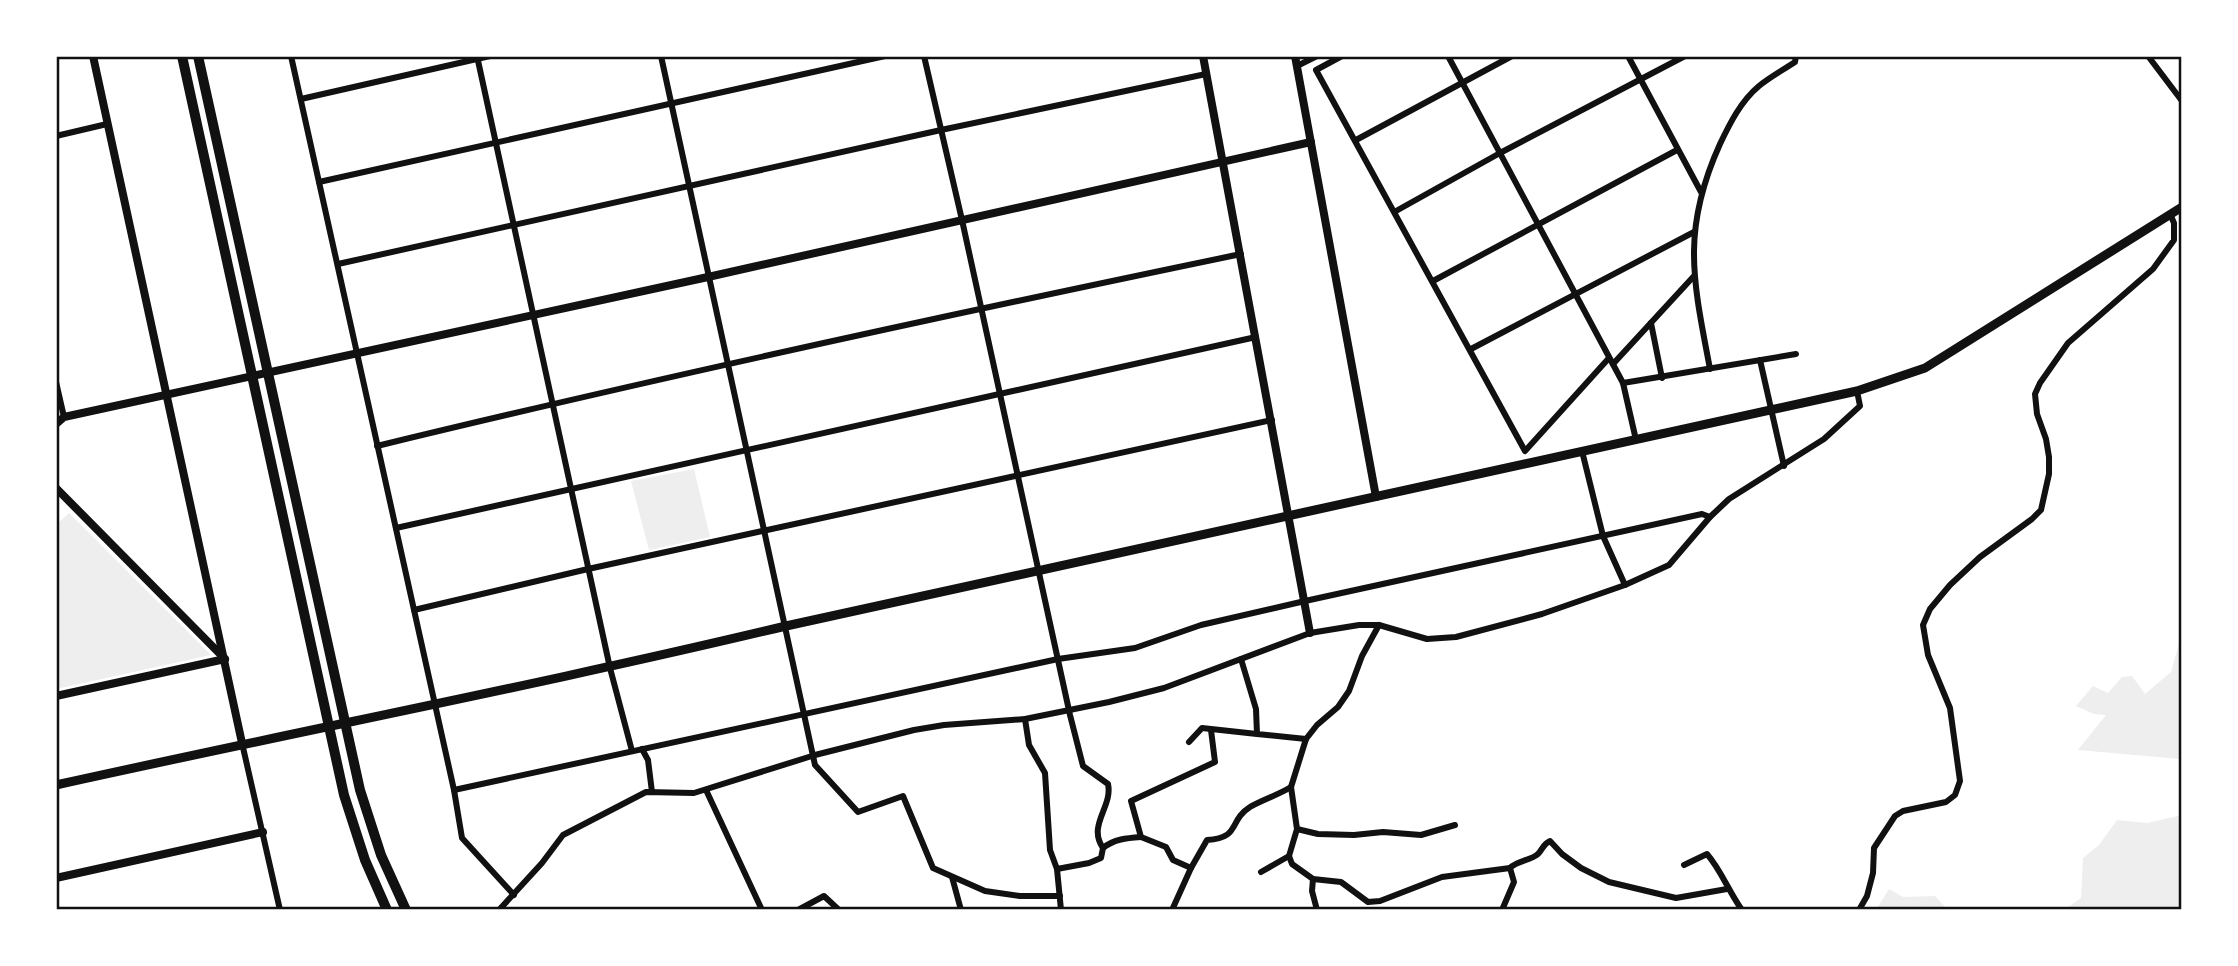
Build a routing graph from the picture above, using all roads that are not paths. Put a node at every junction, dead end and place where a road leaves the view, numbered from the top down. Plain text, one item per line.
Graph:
1 (93, 56) edge
2 (182, 56) edge
3 (198, 56) edge
4 (292, 56) edge
5 (490, 56) edge
6 (661, 56) edge
7 (885, 56) edge
8 (924, 56) edge
9 (1203, 56) edge
10 (1295, 56) edge
11 (1317, 56) edge
12 (1342, 56) edge
13 (1448, 56) edge
14 (1512, 56) edge
15 (1628, 56) edge
16 (1685, 56) edge
17 (1796, 56) edge
18 (2148, 56) edge
19 (477, 57) edge
20 (1297, 66) junction
21 (1206, 74) junction
22 (1640, 80) junction
23 (1463, 82) junction
24 (301, 99) junction
25 (2182, 101) edge
26 (671, 104) junction
27 (107, 124) junction
28 (941, 130) junction
29 (56, 136) edge
30 (1356, 141) junction
31 (1311, 142) junction
32 (495, 144) junction
33 (1677, 150) junction
34 (1500, 153) junction
35 (1222, 160) junction
36 (319, 182) junction
37 (689, 187) junction
38 (1700, 192) junction
39 (2182, 207) edge
40 (1396, 211) junction
41 (2172, 219) junction
42 (962, 220) junction
43 (1537, 224) junction
44 (512, 225) junction
45 (1694, 232) junction
46 (1241, 254) junction
47 (338, 264) junction
48 (1694, 276) junction
49 (708, 277) junction
50 (1433, 281) junction
51 (1575, 295) junction
52 (982, 307) junction
53 (532, 315) junction
54 (1651, 323) junction
55 (1256, 337) junction
56 (1471, 349) junction
57 (356, 354) junction
58 (1796, 354) dead end
59 (1760, 360) junction
60 (1611, 361) junction
61 (728, 364) junction
62 (1710, 369) junction
63 (267, 373) junction
64 (253, 376) junction
65 (1662, 378) junction
66 (56, 382) edge
67 (1623, 383) junction
68 (1857, 391) junction
69 (1001, 393) junction
70 (167, 394) junction
71 (552, 403) junction
72 (1772, 410) junction
73 (64, 417) junction
74 (1272, 420) junction
75 (56, 424) edge
76 (1636, 440) junction
77 (377, 446) junction
78 (747, 448) junction
79 (1582, 451) junction
80 (1784, 466) junction
81 (1019, 475) junction
82 (56, 488) edge
83 (571, 488) junction
84 (1376, 497) junction
85 (1290, 516) junction
86 (1710, 517) junction
87 (396, 528) junction
88 (765, 530) junction
89 (1602, 536) junction
90 (588, 569) junction
91 (1040, 571) junction
92 (1625, 585) junction
93 (1305, 600) junction
94 (414, 610) junction
95 (1379, 625) junction
96 (786, 626) junction
97 (1311, 633) junction
98 (225, 659) junction
99 (1058, 659) junction
100 (1241, 659) junction
101 (610, 668) junction
102 (56, 696) edge
103 (434, 706) junction
104 (1070, 709) junction
105 (805, 714) junction
106 (1025, 719) junction
107 (345, 724) junction
108 (328, 727) junction
109 (1211, 730) junction
110 (1257, 734) junction
111 (1306, 740) junction
112 (1189, 742) dead end
113 (242, 743) junction
114 (642, 749) junction
115 (632, 751) junction
116 (815, 755) junction
117 (56, 785) edge
118 (1291, 787) junction
119 (454, 790) junction
120 (706, 790) junction
121 (652, 792) junction
122 (1455, 825) dead end
123 (1297, 829) junction
124 (263, 832) junction
125 (1142, 837) junction
126 (1103, 848) junction
127 (1289, 856) junction
128 (1684, 865) dead end
129 (1191, 868) junction
130 (1510, 868) junction
131 (1057, 869) junction
132 (1261, 872) dead end
133 (953, 877) junction
134 (56, 878) edge
135 (1313, 879) junction
136 (1727, 889) junction
137 (514, 895) junction
138 (1060, 896) junction
139 (279, 910) edge
140 (387, 910) edge
141 (406, 910) edge
142 (499, 910) edge
143 (762, 910) edge
144 (798, 910) edge
145 (839, 910) edge
146 (961, 910) edge
147 (1061, 910) edge
148 (1172, 910) edge
149 (1317, 910) edge
150 (1502, 910) edge
151 (1742, 910) edge
152 (1859, 910) edge

1 - 27 street
2 - 64 highway
3 - 63 highway
4 - 24 street
5 - 19 street
6 - 26 street
7 - 26 street
8 - 28 street
9 - 21 street
10 - 20 street
11 - 20 street
12 - 30 street
13 - 23 street
14 - 23 street
15 - 22 street
16 - 22 street
17 - 38 street
18 - 25 street
19 - 24 street
19 - 32 street
20 - 31 street
21 - 28 street
21 - 35 street
22 - 33 street
22 - 34 street
23 - 30 street
23 - 34 street
24 - 36 street
26 - 32 street
26 - 37 street
27 - 29 street
27 - 70 street
28 - 37 street
28 - 42 street
30 - 40 street
31 - 35 street
31 - 84 street
32 - 36 street
32 - 44 street
33 - 38 street
33 - 43 street
34 - 40 street
34 - 43 street
35 - 42 street
35 - 46 street
36 - 47 street
37 - 44 street
37 - 49 street
38 - 45 street
39 - 41 main road
40 - 50 street
41 - 68 main road
41 - 152 street
42 - 49 street
42 - 52 street
43 - 50 street
43 - 51 street
44 - 47 street
44 - 53 street
45 - 48 street
45 - 51 street
46 - 52 street
46 - 55 street
47 - 57 street
48 - 54 street
48 - 62 street
49 - 53 street
49 - 61 street
50 - 56 street
51 - 56 street
51 - 60 street
52 - 61 street
52 - 69 street
53 - 57 street
53 - 71 street
54 - 60 street
54 - 65 street
55 - 69 street
55 - 74 street
56 - 60 street
57 - 63 street
57 - 77 street
58 - 59 street
59 - 62 street
59 - 72 street
60 - 67 street
61 - 71 street
61 - 78 street
62 - 65 street
63 - 64 street
63 - 107 highway
64 - 70 street
64 - 108 highway
65 - 67 street
66 - 73 street
67 - 76 street
68 - 72 main road
68 - 80 street
69 - 78 street
69 - 81 street
70 - 73 street
70 - 98 street
71 - 77 street
71 - 83 street
72 - 76 main road
72 - 80 street
73 - 75 street
74 - 81 street
74 - 85 street
76 - 79 main road
77 - 87 street
78 - 83 street
78 - 88 street
79 - 84 main road
79 - 89 street
80 - 86 street
81 - 88 street
81 - 91 street
82 - 98 street
83 - 87 street
83 - 90 street
84 - 85 main road
85 - 91 main road
85 - 93 street
86 - 89 street
86 - 92 street
87 - 94 street
88 - 90 street
88 - 96 street
89 - 92 street
89 - 93 street
90 - 94 street
90 - 101 street
91 - 96 main road
91 - 99 street
92 - 95 street
93 - 97 street
93 - 99 street
94 - 103 street
95 - 97 street
95 - 111 street
96 - 101 main road
96 - 105 street
97 - 100 street
98 - 102 street
98 - 113 street
99 - 104 street
99 - 105 street
100 - 104 street
100 - 110 street
101 - 103 main road
101 - 115 street
103 - 107 main road
103 - 119 street
104 - 106 street
104 - 126 street
105 - 114 street
105 - 116 street
106 - 116 street
106 - 131 street
107 - 108 main road
107 - 141 highway
108 - 113 main road
108 - 140 highway
109 - 110 street
109 - 112 street
109 - 125 street
110 - 111 street
111 - 118 street
113 - 117 main road
113 - 124 street
114 - 115 street
114 - 121 street
115 - 119 street
116 - 120 street
116 - 133 street
118 - 123 street
118 - 129 street
119 - 137 street
120 - 121 street
120 - 143 street
121 - 137 street
122 - 123 street
123 - 127 street
124 - 134 street
124 - 139 street
125 - 126 street
125 - 129 street
126 - 131 street
127 - 132 street
127 - 135 street
128 - 136 street
129 - 148 street
130 - 135 street
130 - 136 street
130 - 150 street
131 - 138 street
133 - 138 street
133 - 146 street
135 - 149 street
136 - 151 street
137 - 142 street
138 - 147 street
144 - 145 street

